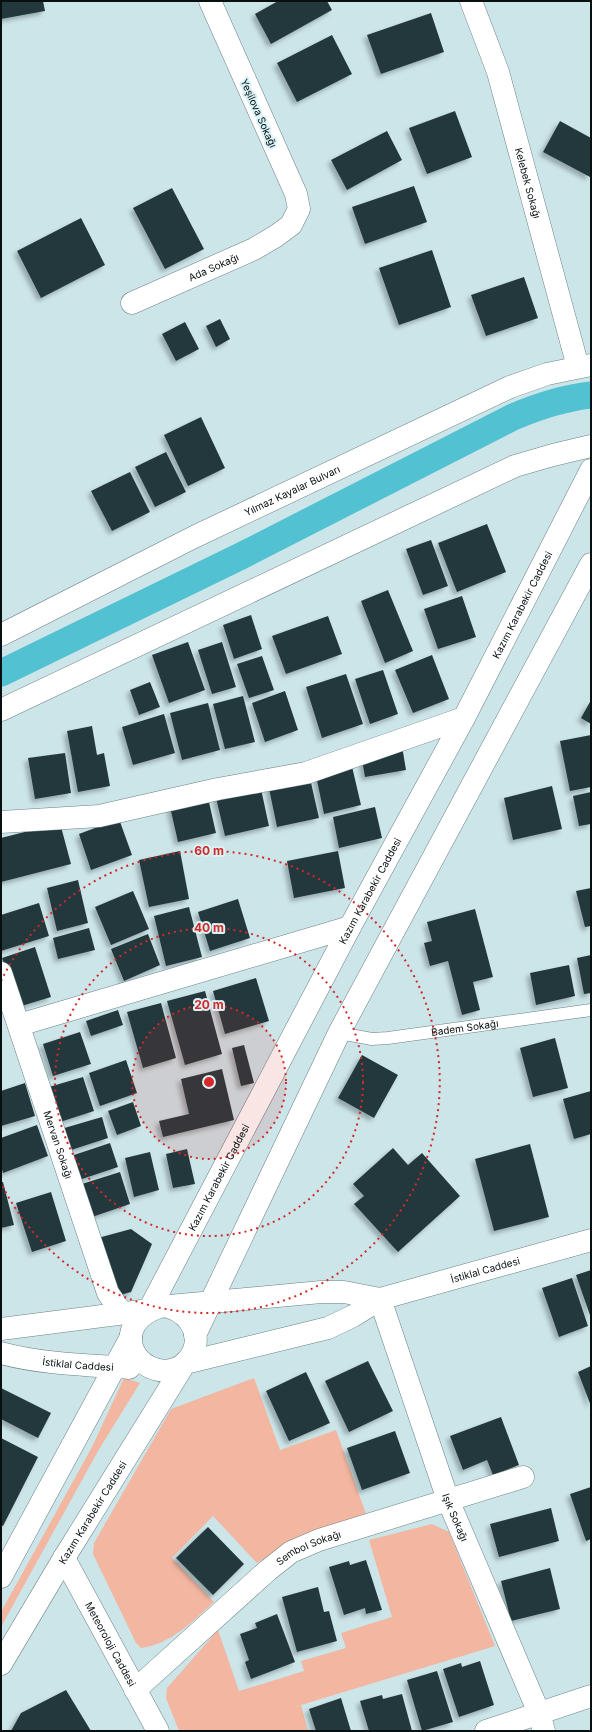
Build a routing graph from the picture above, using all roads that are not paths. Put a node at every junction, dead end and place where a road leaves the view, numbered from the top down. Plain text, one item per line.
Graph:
1 (210, 1) edge
2 (471, 1) edge
3 (291, 225) joint
4 (132, 303) dead end
5 (584, 366) edge
6 (591, 446) edge
7 (591, 470) edge
8 (591, 564) edge
9 (1, 635) edge
10 (1, 710) edge
11 (464, 718) junction
12 (1, 822) edge
13 (350, 927) junction
14 (1, 973) edge
15 (591, 1010) edge
16 (19, 1025) junction
17 (339, 1033) junction
18 (591, 1240) edge
19 (380, 1299) junction
20 (210, 1303) junction
21 (159, 1309) junction
22 (122, 1313) junction
23 (1, 1329) edge
24 (195, 1335) junction
25 (131, 1337) junction
26 (1, 1353) edge
27 (185, 1363) junction
28 (115, 1367) junction
29 (156, 1370) junction
30 (523, 1477) dead end
31 (448, 1500) junction
32 (64, 1558) junction
33 (1, 1577) edge
34 (1, 1664) edge
35 (135, 1690) junction
36 (591, 1696) edge
37 (542, 1722) edge
38 (158, 1731) edge
39 (486, 1731) edge

1 - 3 street, Yeşilova Sokağı
2 - 5 street, Kelebek Sokağı
3 - 4 street, Ada Sokağı
5 - 9 street, Yılmaz Kayalar Bulvarı
6 - 10 street
7 - 11 street, Kazım Karabekir Caddesi
8 - 17 street
11 - 12 street
11 - 13 street, Kazım Karabekir Caddesi
13 - 16 street
13 - 21 street, Kazım Karabekir Caddesi
14 - 16 street, Mervan Sokağı
15 - 17 lane, Badem Sokağı
16 - 22 street, Mervan Sokağı
17 - 20 street
18 - 19 street, İstiklal Caddesi
19 - 20 street, İstiklal Caddesi
19 - 27 street, İstiklal Caddesi
19 - 31 street, Işık Sokağı
20 - 21 street, İstiklal Caddesi
20 - 24 street
21 - 22 street, İstiklal Caddesi
21 - 24 street
21 - 25 street
22 - 23 street, İstiklal Caddesi
24 - 27 street
25 - 28 street
25 - 29 street
26 - 28 street, İstiklal Caddesi
27 - 29 street
27 - 32 street, Kazım Karabekir Caddesi
28 - 29 street, İstiklal Caddesi
28 - 33 street
30 - 31 street, Sembol Sokağı
31 - 35 street, Sembol Sokağı
31 - 37 street, Işık Sokağı
32 - 34 street, Kazım Karabekir Caddesi
32 - 35 street, Meteoroloji Caddesi
35 - 38 street, Meteoroloji Caddesi
36 - 37 street
37 - 39 street

